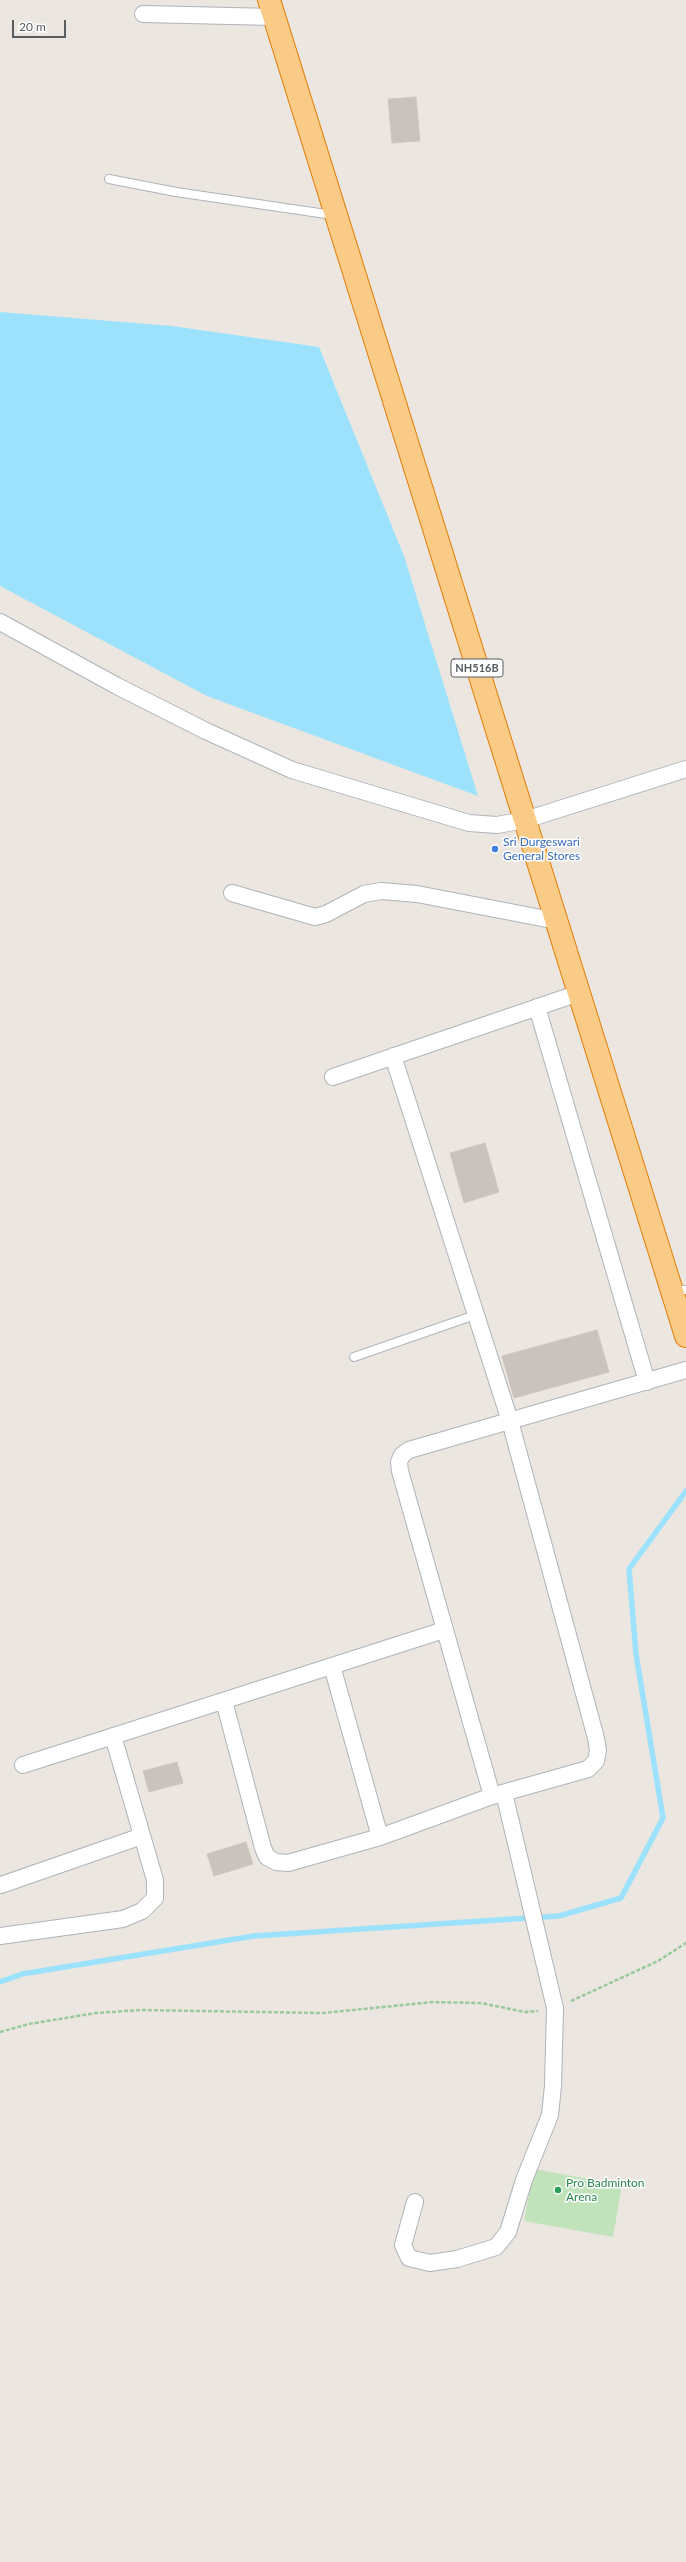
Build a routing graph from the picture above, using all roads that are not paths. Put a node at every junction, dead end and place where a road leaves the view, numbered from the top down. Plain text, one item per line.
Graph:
1 (271, 9) edge
2 (143, 14) dead end
3 (109, 178) dead end
4 (336, 215) junction
5 (0, 622) edge
6 (686, 769) edge
7 (525, 820) junction
8 (232, 893) dead end
9 (557, 921) junction
10 (579, 993) junction
11 (537, 1007) junction
12 (393, 1056) junction
13 (333, 1077) dead end
14 (679, 1289) edge
15 (475, 1315) junction
16 (686, 1336) edge
17 (354, 1357) dead end
18 (686, 1370) edge
19 (647, 1382) junction
20 (510, 1421) junction
21 (444, 1630) junction
22 (332, 1666) junction
23 (224, 1701) junction
24 (113, 1736) junction
25 (23, 1765) dead end
26 (498, 1794) junction
27 (142, 1836) junction
28 (380, 1837) junction
29 (1, 1885) edge
30 (0, 1936) edge
31 (415, 2202) dead end

1 - 2 street
1 - 4 highway, NH516B
3 - 4 lane
4 - 7 highway, NH516B
5 - 7 street
6 - 7 street
7 - 9 highway, NH516B
8 - 9 street
9 - 10 highway, NH516B
10 - 11 street
10 - 14 highway, NH516B
11 - 12 street
11 - 19 street
12 - 13 street
12 - 15 street
14 - 16 highway, NH516B
15 - 17 lane
15 - 20 street
18 - 19 street
19 - 20 street
20 - 21 street
20 - 26 street
21 - 22 street
21 - 26 street
22 - 23 street
22 - 28 street
23 - 24 street
23 - 28 street
24 - 25 street
24 - 27 street
26 - 28 street
26 - 31 street
27 - 29 street
27 - 30 street

